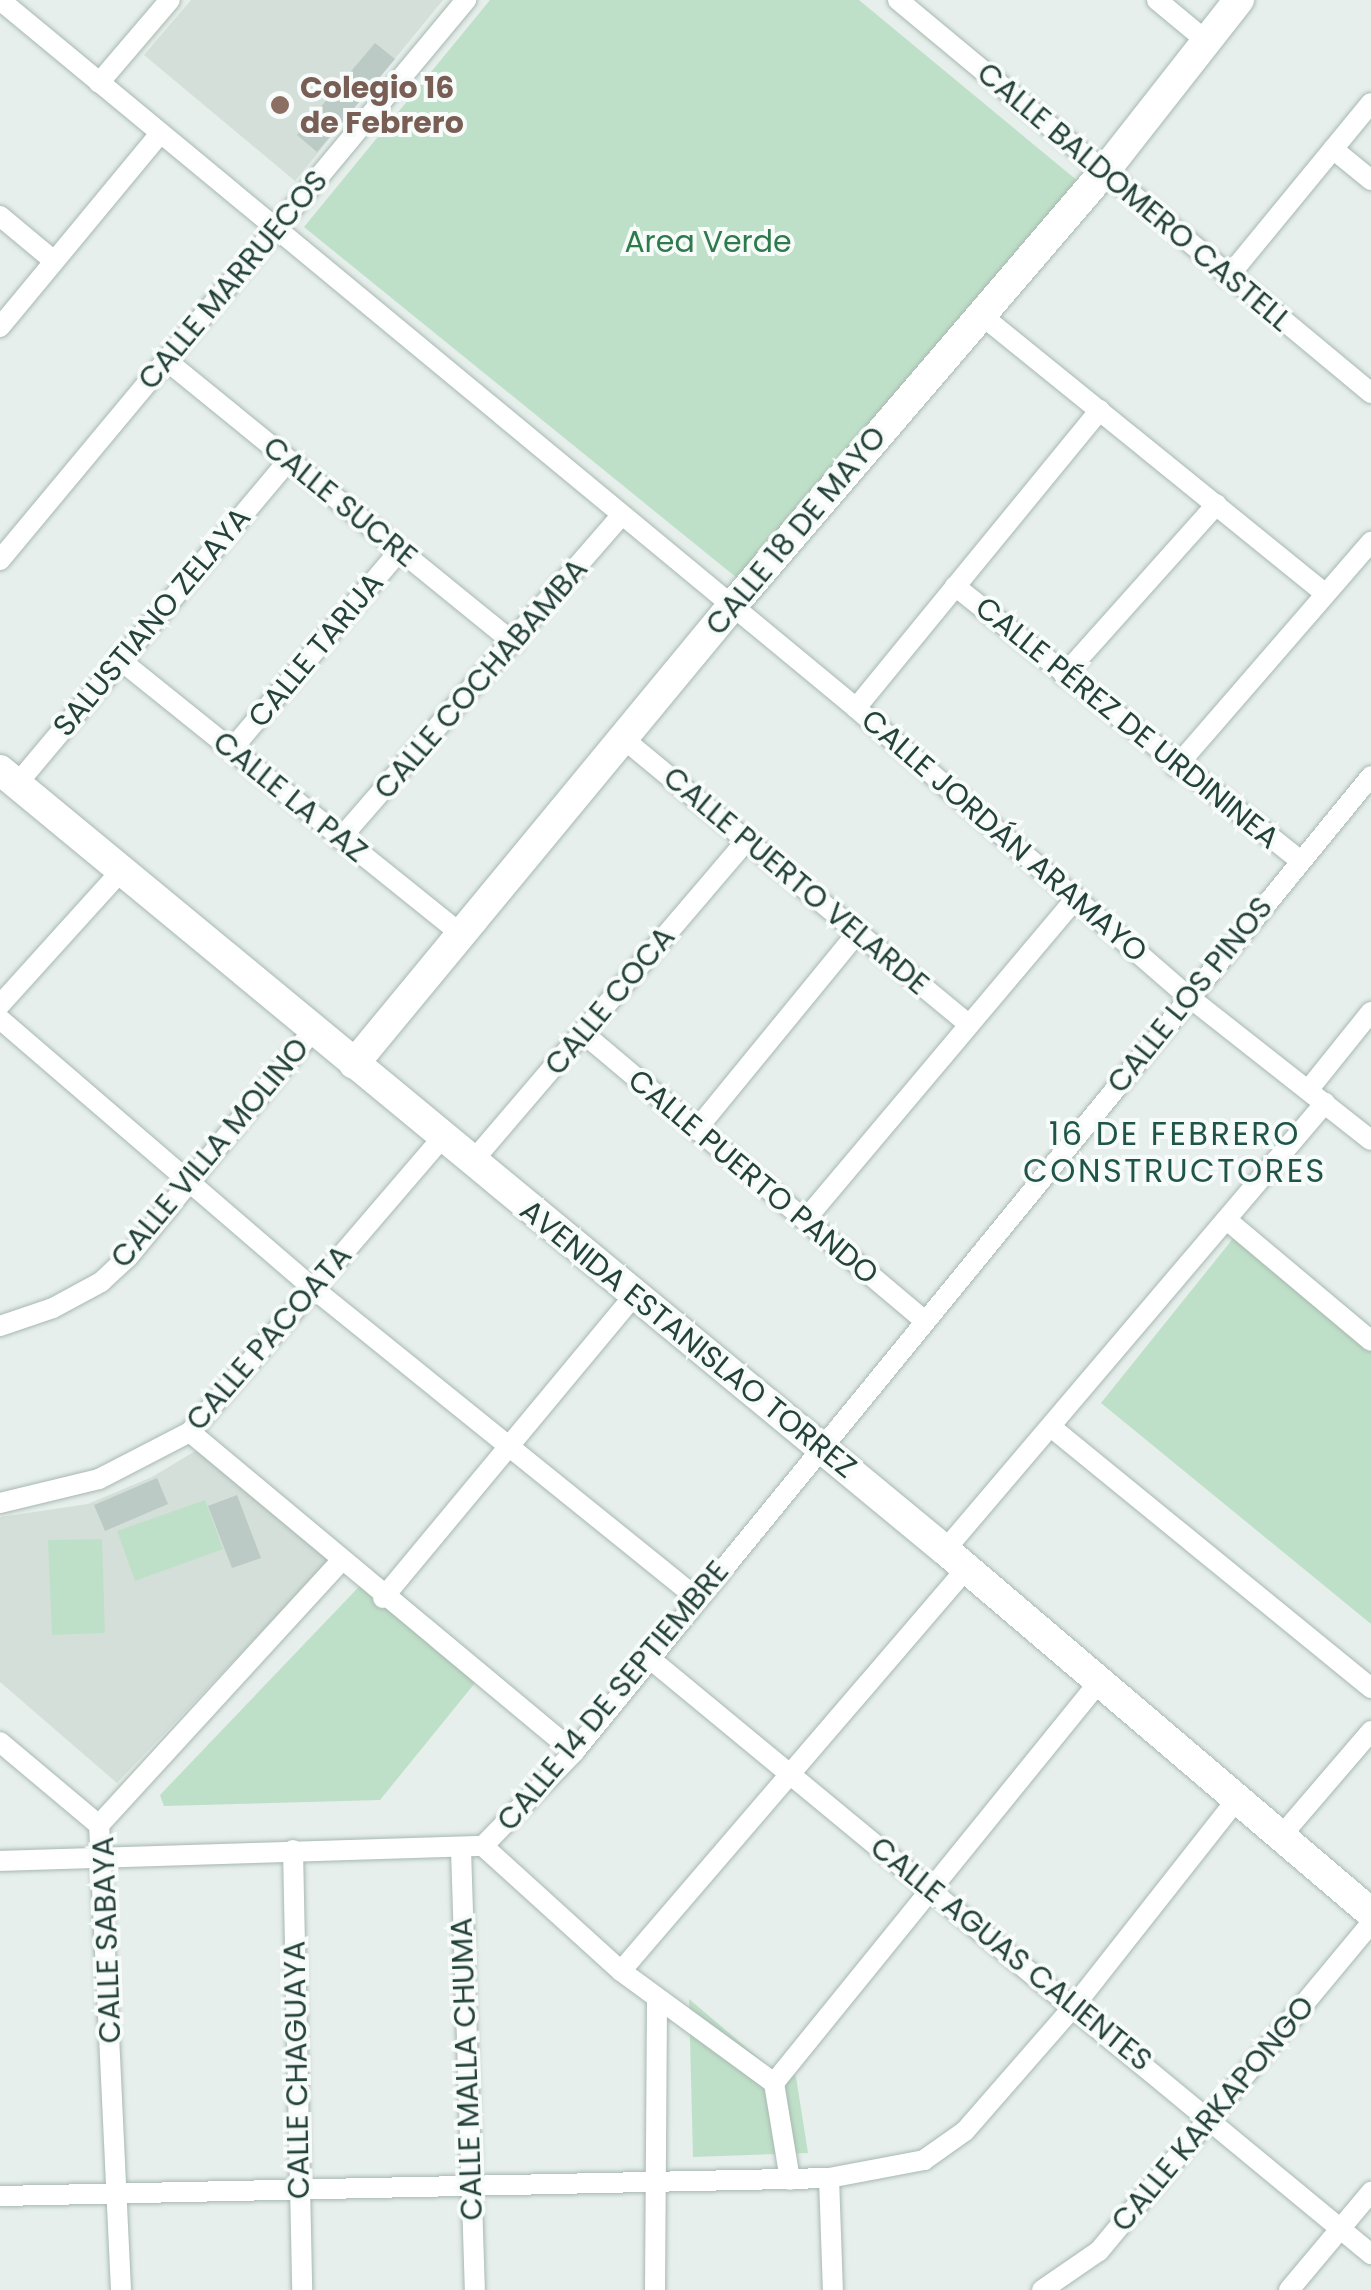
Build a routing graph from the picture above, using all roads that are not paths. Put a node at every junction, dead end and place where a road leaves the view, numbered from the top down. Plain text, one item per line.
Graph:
1 (0, 0) edge
2 (170, 0) edge
3 (466, 0) edge
4 (898, 0) edge
5 (1157, 0) edge
6 (1239, 0) edge
7 (1206, 40) junction
8 (99, 83) junction
9 (1371, 103) edge
10 (158, 136) junction
11 (1332, 149) junction
12 (1104, 172) junction
13 (1371, 180) edge
14 (0, 216) edge
15 (272, 232) junction
16 (54, 261) junction
17 (1228, 277) junction
18 (980, 314) junction
19 (0, 328) edge
20 (167, 361) junction
21 (1371, 393) edge
22 (1100, 410) junction
23 (288, 460) junction
24 (1217, 504) junction
25 (620, 518) junction
26 (1371, 542) edge
27 (400, 550) junction
28 (0, 560) edge
29 (956, 586) junction
30 (1325, 593) junction
31 (732, 606) junction
32 (514, 642) junction
33 (119, 660) junction
34 (1064, 675) junction
35 (856, 708) junction
36 (624, 740) junction
37 (232, 749) junction
38 (1176, 767) junction
39 (1371, 776) edge
40 (8, 777) edge
41 (340, 839) junction
42 (748, 839) junction
43 (1299, 860) junction
44 (121, 871) junction
45 (1076, 898) junction
46 (858, 931) junction
47 (462, 934) junction
48 (1190, 996) junction
49 (0, 1005) edge
50 (1371, 1012) edge
51 (0, 1019) edge
52 (966, 1022) junction
53 (312, 1030) junction
54 (583, 1033) junction
55 (354, 1064) junction
56 (1317, 1096) junction
57 (696, 1130) junction
58 (444, 1136) junction
59 (1371, 1140) edge
60 (472, 1162) junction
61 (192, 1179) junction
62 (805, 1220) junction
63 (1228, 1220) junction
64 (314, 1289) junction
65 (635, 1294) junction
66 (924, 1320) junction
67 (0, 1326) edge
68 (1371, 1341) edge
69 (1051, 1427) junction
70 (190, 1432) junction
71 (512, 1446) junction
72 (820, 1447) junction
73 (0, 1503) edge
74 (955, 1560) junction
75 (340, 1562) junction
76 (383, 1598) junction
77 (698, 1598) junction
78 (648, 1657) junction
79 (1099, 1682) junction
80 (1371, 1688) edge
81 (1371, 1731) edge
82 (0, 1742) edge
83 (574, 1752) junction
84 (792, 1776) junction
85 (1238, 1798) junction
86 (99, 1825) junction
87 (1282, 1835) junction
88 (483, 1846) junction
89 (461, 1849) junction
90 (293, 1850) junction
91 (103, 1854) junction
92 (0, 1861) edge
93 (935, 1889) junction
94 (1371, 1913) edge
95 (1371, 1923) edge
96 (621, 1970) junction
97 (658, 1999) junction
98 (1075, 2005) junction
99 (774, 2083) junction
100 (1210, 2118) junction
101 (829, 2178) junction
102 (654, 2179) junction
103 (790, 2180) junction
104 (470, 2183) junction
105 (299, 2188) junction
106 (118, 2192) junction
107 (1371, 2192) edge
108 (0, 2196) edge
109 (1341, 2230) junction
110 (1371, 2254) edge
111 (121, 2290) edge
112 (302, 2290) edge
113 (474, 2290) edge
114 (655, 2290) edge
115 (833, 2290) edge
116 (1042, 2290) edge
117 (1288, 2290) edge

1 - 8 street, CALLE JORDÁN ARAMAYO
2 - 8 street
3 - 15 street, CALLE MARRUECOS
4 - 12 street, CALLE BALDOMERO CASTELL
5 - 7 street
6 - 7 street, CALLE 18 DE MAYO
7 - 12 street, CALLE 18 DE MAYO
8 - 10 street, CALLE JORDÁN ARAMAYO
9 - 11 street
10 - 15 street, CALLE JORDÁN ARAMAYO
10 - 16 street
11 - 13 street
11 - 17 street
12 - 17 street, CALLE BALDOMERO CASTELL
12 - 18 street, CALLE 18 DE MAYO
14 - 16 street
15 - 20 street, CALLE MARRUECOS
15 - 25 street, CALLE JORDÁN ARAMAYO
16 - 19 street
17 - 21 street, CALLE BALDOMERO CASTELL
18 - 22 street
18 - 31 street, CALLE 18 DE MAYO
20 - 23 street, CALLE SUCRE
20 - 28 street, CALLE MARRUECOS
22 - 24 street
22 - 29 street
23 - 27 street, CALLE SUCRE
23 - 33 street, SALUSTIANO ZELAYA
24 - 30 street
24 - 34 street
25 - 31 street, CALLE JORDÁN ARAMAYO
25 - 32 street, CALLE COCHABAMBA
26 - 30 street
27 - 32 street, CALLE SUCRE
27 - 37 street, CALLE TARIJA
29 - 34 street, CALLE PÉREZ DE URDININEA
29 - 35 street
30 - 38 street
31 - 35 street, CALLE JORDÁN ARAMAYO
31 - 36 street, CALLE 18 DE MAYO
32 - 41 street, CALLE COCHABAMBA
33 - 37 street, CALLE LA PAZ
33 - 40 street, SALUSTIANO ZELAYA
34 - 38 street, CALLE PÉREZ DE URDININEA
35 - 45 street, CALLE JORDÁN ARAMAYO
36 - 42 street, CALLE PUERTO VELARDE
36 - 47 street, CALLE 18 DE MAYO
37 - 41 street, CALLE LA PAZ
38 - 43 street, CALLE PÉREZ DE URDININEA
39 - 43 street, CALLE LOS PINOS
40 - 44 street, AVENIDA ESTANISLAO TORREZ
41 - 47 street, CALLE LA PAZ
42 - 46 street, CALLE PUERTO VELARDE
42 - 54 street, CALLE COCA
43 - 48 street, CALLE LOS PINOS
44 - 49 street
44 - 53 street, AVENIDA ESTANISLAO TORREZ
45 - 48 street, CALLE JORDÁN ARAMAYO
45 - 52 street
46 - 52 street, CALLE PUERTO VELARDE
46 - 57 street
47 - 55 street, CALLE 18 DE MAYO
48 - 56 street, CALLE JORDÁN ARAMAYO
48 - 66 street, CALLE LOS PINOS
50 - 56 street
51 - 61 street
52 - 62 street
53 - 55 street, AVENIDA ESTANISLAO TORREZ
53 - 61 street, CALLE VILLA MOLINO
54 - 57 street, CALLE PUERTO PANDO
54 - 60 street, CALLE COCA
55 - 58 street, AVENIDA ESTANISLAO TORREZ
56 - 59 street, CALLE JORDÁN ARAMAYO
56 - 63 street
57 - 62 street, CALLE PUERTO PANDO
58 - 60 street, AVENIDA ESTANISLAO TORREZ
58 - 64 street, CALLE PACOATA
60 - 65 street, AVENIDA ESTANISLAO TORREZ
61 - 64 street
61 - 67 street, CALLE VILLA MOLINO
62 - 66 street, CALLE PUERTO PANDO
63 - 68 street
63 - 69 street
64 - 70 street, CALLE PACOATA
64 - 71 street
65 - 71 street
65 - 72 street, AVENIDA ESTANISLAO TORREZ
66 - 72 street, CALLE LOS PINOS
69 - 74 street
69 - 80 street
70 - 73 street, CALLE PACOATA
70 - 75 street
71 - 76 street
71 - 77 street
72 - 74 street, AVENIDA ESTANISLAO TORREZ
72 - 77 street, CALLE 14 DE SEPTIEMBRE
74 - 79 street, AVENIDA ESTANISLAO TORREZ
74 - 84 street
75 - 76 street
75 - 86 street, CALLE SABAYA
76 - 83 street
77 - 78 street, CALLE 14 DE SEPTIEMBRE
78 - 83 street, CALLE 14 DE SEPTIEMBRE
78 - 84 street, CALLE AGUAS CALIENTES
79 - 85 street, AVENIDA ESTANISLAO TORREZ
79 - 93 street
81 - 87 street
82 - 86 street
83 - 88 street, CALLE 14 DE SEPTIEMBRE
84 - 93 street, CALLE AGUAS CALIENTES
84 - 96 street
85 - 87 street, AVENIDA ESTANISLAO TORREZ
85 - 98 street
86 - 91 street, CALLE SABAYA
87 - 94 street, AVENIDA ESTANISLAO TORREZ
88 - 89 street, CALLE 14 DE SEPTIEMBRE
88 - 96 street
89 - 90 street, CALLE 14 DE SEPTIEMBRE
89 - 104 street, CALLE MALLA CHUMA
90 - 91 street, CALLE 14 DE SEPTIEMBRE
90 - 105 street, CALLE CHAGUAYA
91 - 92 street, CALLE 14 DE SEPTIEMBRE
91 - 106 street, CALLE SABAYA
93 - 98 street, CALLE AGUAS CALIENTES
93 - 99 street
95 - 100 street, CALLE KARKAPONGO
96 - 97 street
97 - 99 street
97 - 102 street
98 - 100 street, CALLE AGUAS CALIENTES
98 - 101 street
99 - 103 street
100 - 109 street, CALLE AGUAS CALIENTES
100 - 116 street, CALLE KARKAPONGO
101 - 103 street
101 - 115 street
102 - 103 street
102 - 104 street
102 - 114 street
104 - 105 street
104 - 113 street, CALLE MALLA CHUMA
105 - 106 street
105 - 112 street, CALLE CHAGUAYA
106 - 108 street
106 - 111 street, CALLE SABAYA
107 - 109 street
109 - 110 street, CALLE AGUAS CALIENTES
109 - 117 street

